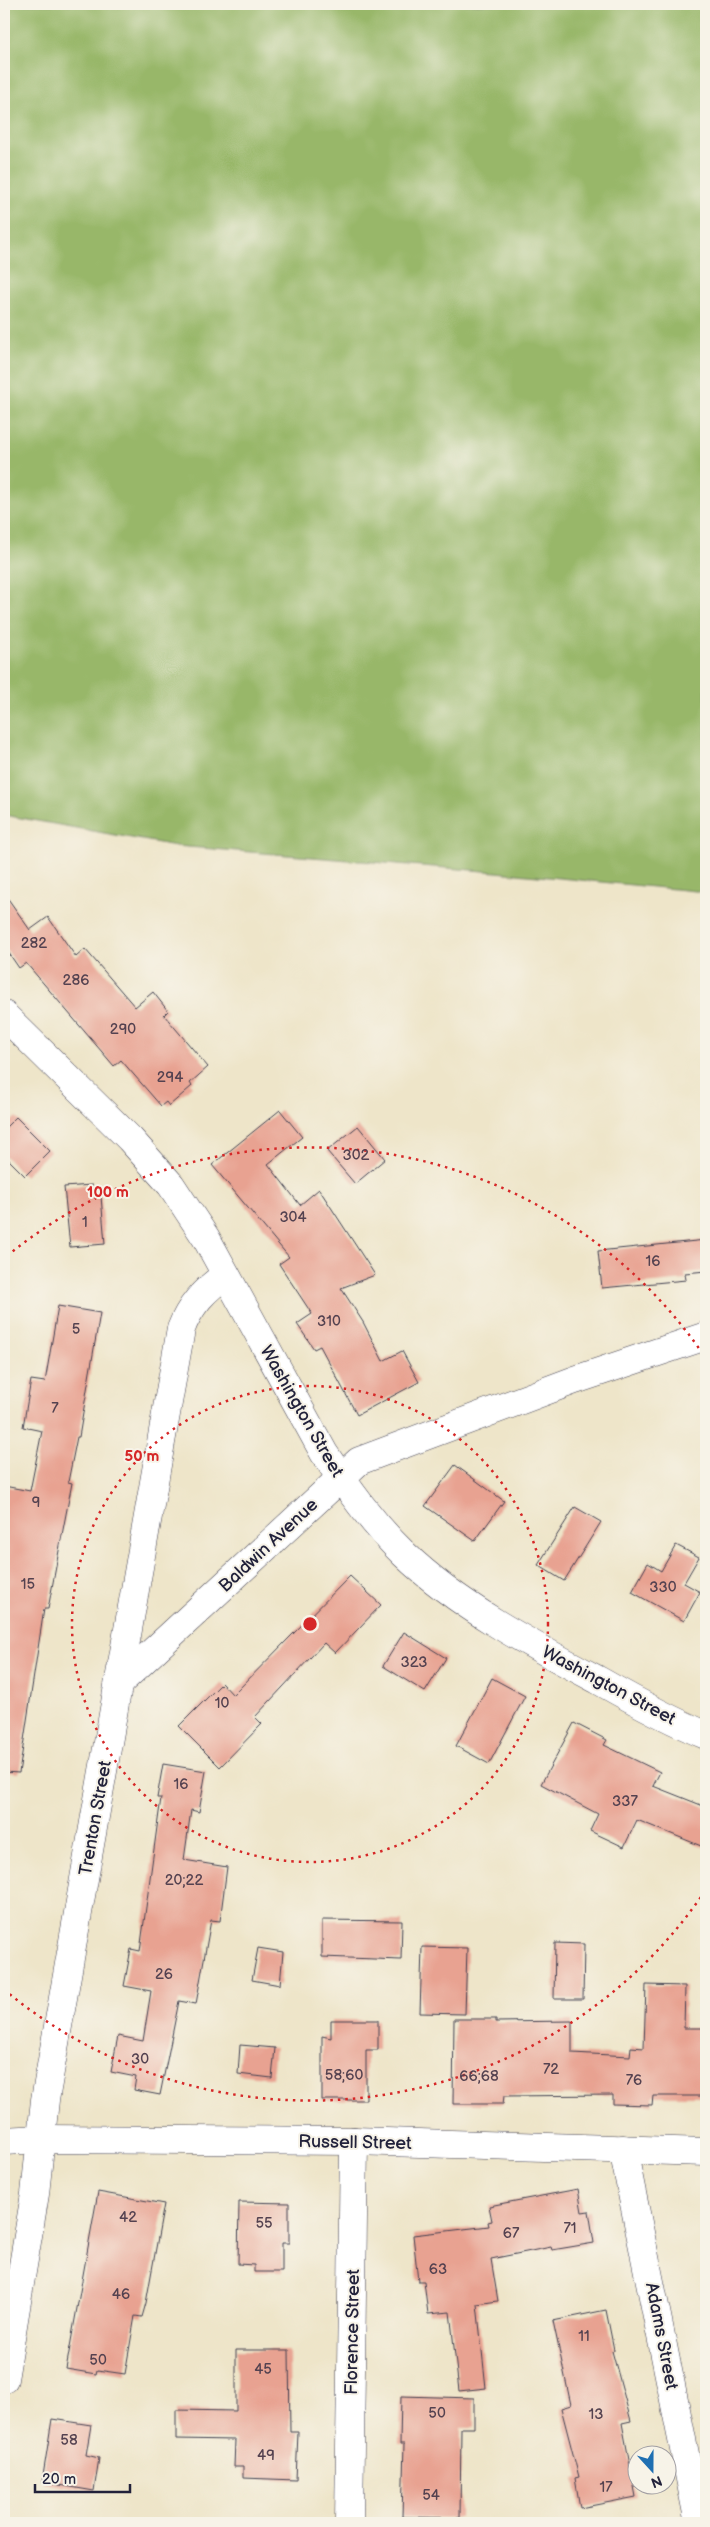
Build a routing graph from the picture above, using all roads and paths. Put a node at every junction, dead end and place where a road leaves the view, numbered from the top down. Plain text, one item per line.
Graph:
1 (4, 1014) edge
2 (226, 1275) junction
3 (706, 1336) edge
4 (340, 1478) junction
5 (119, 1684) junction
6 (706, 1735) edge
7 (41, 2138) junction
8 (4, 2141) edge
9 (354, 2141) junction
10 (624, 2149) junction
11 (706, 2152) edge
12 (4, 2379) edge
13 (349, 2523) edge
14 (699, 2523) edge

1 - 2 street, Washington Street
2 - 4 street, Washington Street
2 - 5 street, Trenton Street
3 - 4 street, Baldwin Avenue
4 - 5 street, Baldwin Avenue
4 - 6 street, Washington Street
5 - 7 street, Trenton Street
7 - 8 street, Russell Street
7 - 9 street, Russell Street
7 - 12 street, Trenton Street
9 - 10 street, Russell Street
9 - 13 street, Florence Street
10 - 11 street, Russell Street
10 - 14 street, Adams Street

